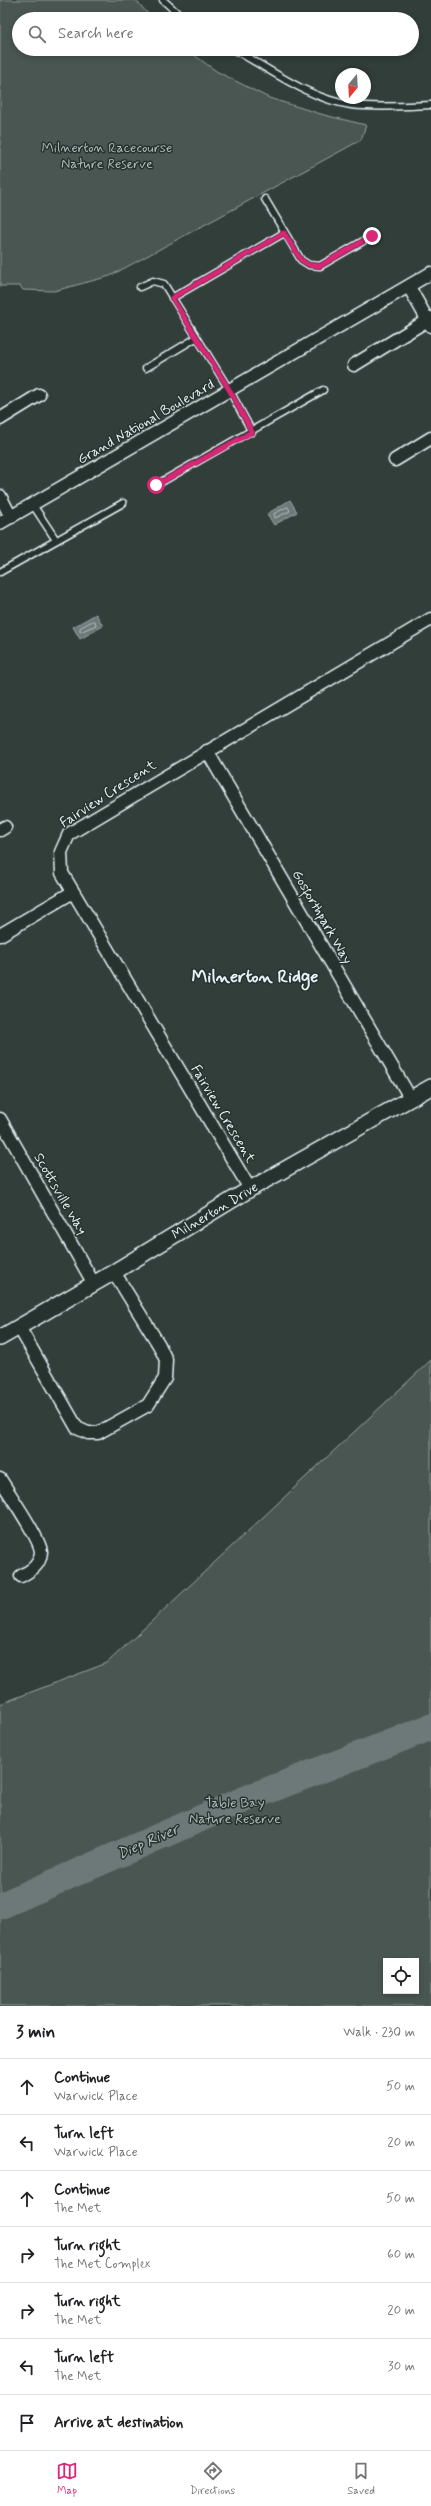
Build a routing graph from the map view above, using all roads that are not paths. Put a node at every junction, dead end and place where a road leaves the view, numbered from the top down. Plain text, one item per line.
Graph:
1 (163, 0) edge
2 (176, 12) edge
3 (246, 56) edge
4 (431, 105) edge
5 (265, 199) dead end
6 (284, 233) junction
7 (372, 236) dead end
8 (431, 273) edge
9 (409, 287) junction
10 (140, 288) dead end
11 (172, 298) junction
12 (430, 321) edge
13 (196, 338) junction
14 (354, 364) dead end
15 (146, 368) dead end
16 (323, 390) dead end
17 (230, 391) junction
18 (39, 395) dead end
19 (0, 419) edge
20 (252, 432) junction
21 (431, 438) edge
22 (395, 460) dead end
23 (156, 485) dead end
24 (0, 496) edge
25 (123, 503) dead end
26 (33, 505) junction
27 (11, 517) junction
28 (0, 523) edge
29 (56, 540) junction
30 (0, 572) edge
31 (431, 619) edge
32 (207, 751) junction
33 (73, 892) junction
34 (0, 935) edge
35 (431, 1087) edge
36 (411, 1099) junction
37 (0, 1119) edge
38 (250, 1189) junction
39 (114, 1272) junction
40 (94, 1284) junction
41 (19, 1327) junction
42 (0, 1338) edge
43 (0, 1479) edge
44 (20, 1576) dead end

1 - 2 lane
3 - 4 lane
5 - 6 lane
6 - 7 lane
6 - 11 lane
8 - 9 street, Grand National Boulevard
9 - 12 street
9 - 17 street, Grand National Boulevard
10 - 11 lane
11 - 13 lane
12 - 14 street
13 - 15 lane
13 - 17 lane
16 - 20 lane
17 - 20 lane
17 - 26 street, Grand National Boulevard
18 - 19 street
20 - 23 lane
21 - 22 street
24 - 27 street
25 - 29 lane
26 - 27 street, Grand National Boulevard
26 - 29 lane
27 - 28 street, Grand National Boulevard
29 - 30 lane
31 - 32 street, Fairview Crescent
32 - 33 street, Fairview Crescent
32 - 36 street, Gosforthpark Way
33 - 34 street
33 - 38 street, Fairview Crescent
35 - 36 street, Milnerton Drive
36 - 38 street, Milnerton Drive
37 - 40 street, Scottsville Way
38 - 39 street, Milnerton Drive
39 - 40 street, Milnerton Drive
39 - 41 street
40 - 41 street, Milnerton Drive
41 - 42 street, Milnerton Drive
43 - 44 street

